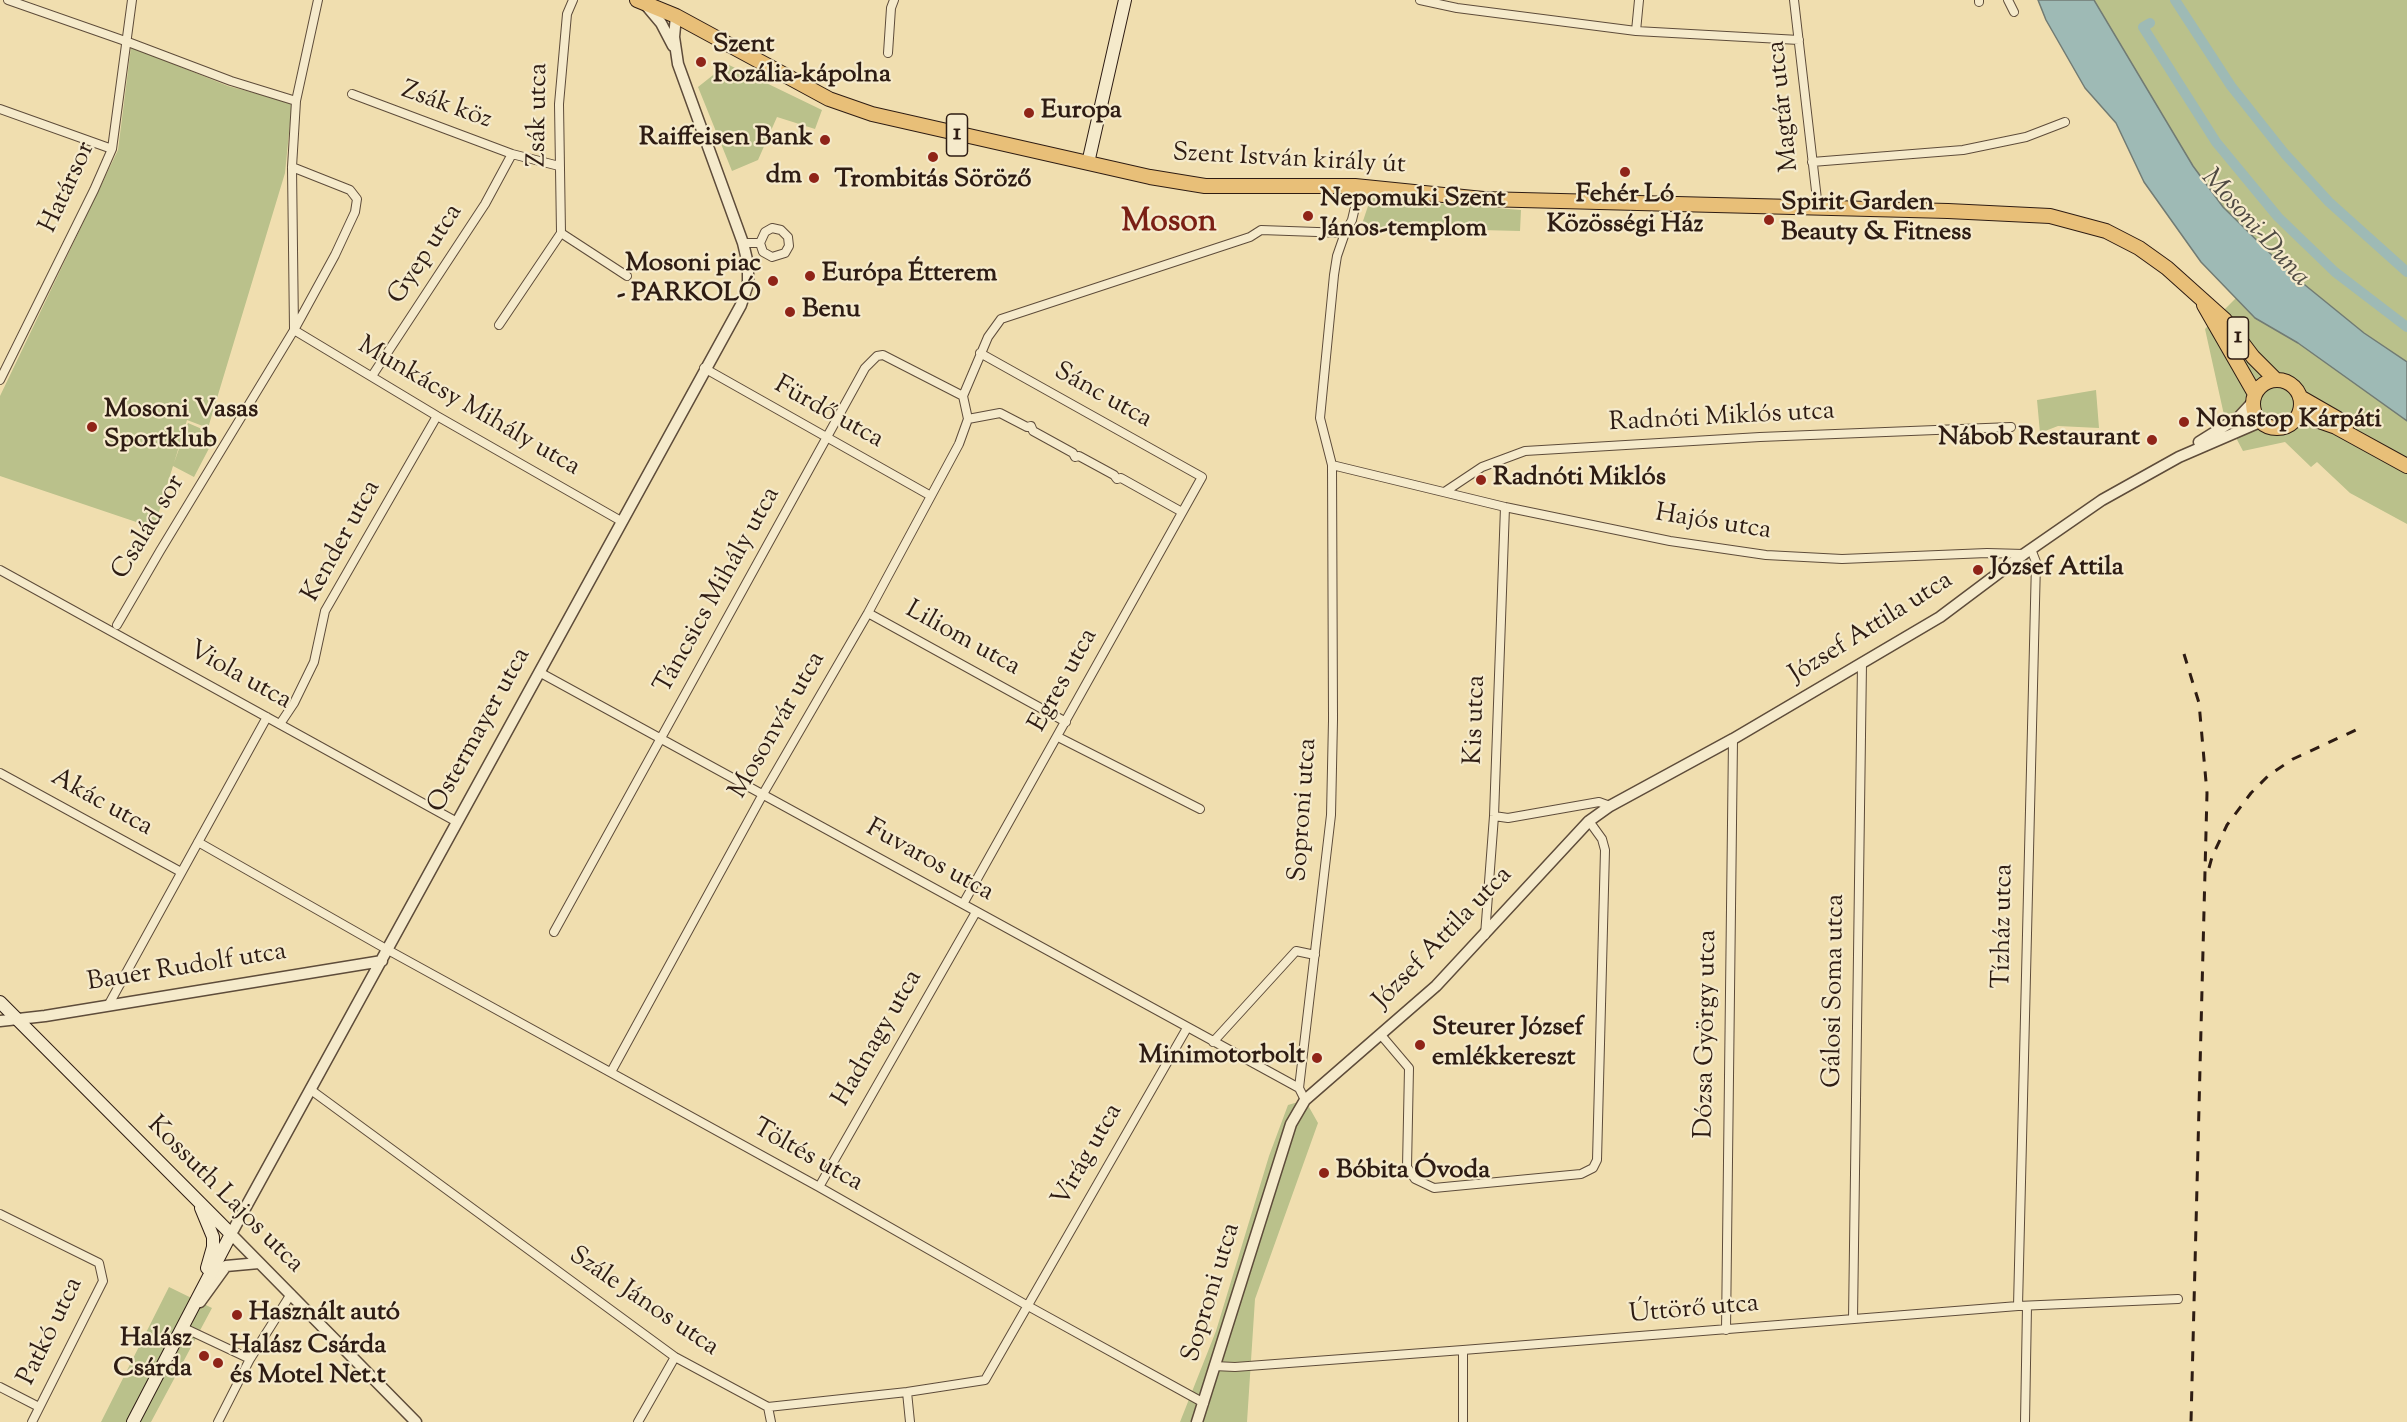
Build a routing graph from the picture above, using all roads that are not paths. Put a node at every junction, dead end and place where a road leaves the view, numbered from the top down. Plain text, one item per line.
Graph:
1 (8, 0) edge
2 (132, 0) edge
3 (318, 0) edge
4 (573, 0) edge
5 (894, 0) edge
6 (1125, 0) edge
7 (1420, 0) edge
8 (1639, 0) edge
9 (1794, 0) edge
10 (2008, 0) edge
11 (640, 1) edge
12 (2014, 12) dead end
13 (676, 15) junction
14 (1636, 31) junction
15 (1799, 40) junction
16 (128, 42) junction
17 (676, 53) junction
18 (888, 53) dead end
19 (352, 94) dead end
20 (296, 101) junction
21 (0, 109) edge
22 (2065, 122) dead end
23 (112, 149) junction
24 (512, 154) junction
25 (1812, 162) junction
26 (1088, 163) junction
27 (559, 166) junction
28 (292, 167) junction
29 (1355, 186) junction
30 (1818, 208) junction
31 (561, 233) junction
32 (1345, 233) junction
33 (743, 243) junction
34 (760, 243) junction
35 (627, 276) dead end
36 (2200, 298) junction
37 (499, 325) dead end
38 (294, 330) junction
39 (980, 353) junction
40 (704, 368) junction
41 (372, 376) junction
42 (0, 380) edge
43 (2276, 380) junction
44 (963, 396) junction
45 (2300, 397) junction
46 (2253, 399) junction
47 (437, 416) junction
48 (2297, 418) junction
49 (968, 419) junction
50 (2260, 422) junction
51 (2011, 427) dead end
52 (828, 438) junction
53 (2380, 449) junction
54 (2179, 457) junction
55 (1332, 465) junction
56 (2407, 466) edge
57 (1202, 477) joint
58 (1446, 491) junction
59 (931, 496) junction
60 (1505, 507) junction
61 (1182, 512) junction
62 (621, 521) junction
63 (2028, 551) junction
64 (0, 570) edge
65 (868, 613) junction
66 (117, 625) dead end
67 (1862, 663) junction
68 (539, 672) junction
69 (267, 717) junction
70 (1066, 722) junction
71 (280, 724) junction
72 (1058, 737) junction
73 (661, 739) junction
74 (1733, 739) junction
75 (0, 773) edge
76 (764, 794) junction
77 (1610, 806) junction
78 (1200, 809) dead end
79 (1494, 816) junction
80 (1589, 821) junction
81 (457, 822) junction
82 (198, 842) junction
83 (181, 872) junction
84 (963, 904) junction
85 (976, 912) junction
86 (554, 932) dead end
87 (1485, 935) junction
88 (388, 950) junction
89 (1315, 956) junction
90 (382, 961) junction
91 (0, 1002) edge
92 (109, 1004) junction
93 (16, 1018) junction
94 (0, 1021) edge
95 (1186, 1028) junction
96 (1381, 1035) junction
97 (1213, 1042) junction
98 (611, 1072) junction
99 (1299, 1088) junction
100 (311, 1090) junction
101 (1305, 1100) junction
102 (819, 1187) junction
103 (199, 1203) junction
104 (0, 1214) edge
105 (231, 1234) junction
106 (259, 1263) junction
107 (291, 1294) junction
108 (2178, 1299) dead end
109 (1028, 1306) junction
110 (2023, 1306) junction
111 (1852, 1319) junction
112 (182, 1328) junction
113 (1726, 1330) junction
114 (1463, 1350) junction
115 (675, 1357) junction
116 (249, 1359) junction
117 (1214, 1366) junction
118 (0, 1387) edge
119 (907, 1392) junction
120 (1204, 1403) junction
121 (39, 1407) junction
122 (768, 1407) junction
123 (32, 1422) edge
124 (133, 1422) edge
125 (218, 1422) edge
126 (416, 1422) edge
127 (638, 1422) edge
128 (771, 1422) edge
129 (910, 1422) edge
130 (1197, 1422) edge
131 (1463, 1422) edge
132 (2025, 1422) edge

1 - 16 street
2 - 16 street, Határsor
3 - 20 street
4 - 27 street, Zsák utca
5 - 18 street
6 - 26 main road
7 - 14 street
8 - 14 street
9 - 15 street, Magtár utca
10 - 12 street
11 - 13 main road, Szent István király út / 1
11 - 17 street
13 - 17 street
13 - 26 main road, Szent István király út / 1
14 - 15 street
15 - 25 street, Magtár utca
16 - 20 street
16 - 23 street, Határsor
17 - 33 street, Ostermayer utca
19 - 24 street, Zsák köz
20 - 28 street
21 - 23 street
22 - 25 street
23 - 42 street, Határsor
24 - 27 street, Zsák köz
24 - 41 street, Gyep utca
25 - 30 street, Magtár utca
26 - 29 main road, Szent István király út / 1
27 - 31 street, Zsák utca
28 - 38 street
28 - 38 street, Család sor
29 - 30 main road, Szent István király út / 1
29 - 32 street, Soproni utca
30 - 36 main road, Szent István király út / 1
31 - 35 street
31 - 37 street
32 - 39 street
32 - 55 street, Soproni utca
33 - 34 street
33 - 40 street, Ostermayer utca
34 - 34 street
36 - 43 main road, Szent István király út / 1
36 - 46 main road, Szent István király út / 1
38 - 41 street, Munkácsy Mihály utca
38 - 66 street, Család sor
39 - 44 street
39 - 57 street, Sánc utca
40 - 52 street, Fürdő utca
40 - 62 street, Ostermayer utca
41 - 47 street, Munkácsy Mihály utca
43 - 45 main road, 1
43 - 46 main road, 1
44 - 49 street
44 - 52 street, Táncsics Mihály utca
45 - 48 main road
45 - 53 main road, 1
46 - 50 main road, 1
46 - 54 street, József Attila utca
47 - 62 street, Munkácsy Mihály utca
47 - 71 street, Kender utca
48 - 50 main road
48 - 53 main road, 1
49 - 59 street, Mosonvár utca
49 - 61 street
50 - 54 street, József Attila utca
51 - 58 street, Radnóti Miklós utca
52 - 59 street, Fürdő utca
52 - 73 street, Táncsics Mihály utca
53 - 56 main road, 1
54 - 63 street, József Attila utca
55 - 58 street, Hajós utca
55 - 89 street, Soproni utca
57 - 61 street, Egres utca
58 - 60 street, Hajós utca
59 - 65 street, Mosonvár utca
60 - 63 street, Hajós utca
60 - 79 street, Kis utca
61 - 70 street, Egres utca
62 - 68 street, Ostermayer utca
63 - 67 street, József Attila utca
63 - 110 street, Tízház utca
64 - 69 street, Viola utca
65 - 70 street, Liliom utca
65 - 76 street, Mosonvár utca
67 - 74 street, József Attila utca
67 - 111 street, Gálosi Soma utca
68 - 73 street, Fuvaros utca
68 - 81 street, Ostermayer utca
69 - 71 street, Viola utca
69 - 82 street
70 - 72 street, Egres utca
71 - 81 street, Viola utca
72 - 78 street
72 - 84 street, Egres utca
73 - 76 street, Fuvaros utca
73 - 86 street, Táncsics Mihály utca
74 - 77 street, József Attila utca
74 - 113 street, Dózsa György utca
75 - 83 street, Akác utca
76 - 84 street, Fuvaros utca
76 - 98 street, Mosonvár utca
77 - 79 street
77 - 80 street, József Attila utca
79 - 87 street, Kis utca
80 - 87 street, József Attila utca
80 - 96 street
81 - 88 street, Ostermayer utca
82 - 83 street
82 - 88 street, Töltés utca
83 - 92 street
84 - 85 street, Fuvaros utca
85 - 95 street, Fuvaros utca
85 - 102 street, Hadnagy utca
87 - 96 street, József Attila utca
88 - 90 street, Ostermayer utca
88 - 98 street, Töltés utca
89 - 97 street
89 - 99 street, Soproni utca
90 - 92 street, Bauer Rudolf utca
90 - 100 street, Ostermayer utca
91 - 93 main road, Kossuth Lajos utca
92 - 93 street, Bauer Rudolf utca
93 - 94 street, Bauer Rudolf utca
93 - 103 main road, Kossuth Lajos utca
95 - 97 street, Fuvaros utca
95 - 109 street, Virág utca
96 - 101 street, József Attila utca
97 - 99 street, Fuvaros utca
98 - 102 street, Töltés utca
99 - 101 street
100 - 105 street, Ostermayer utca
100 - 115 street, Szále János utca
101 - 117 street, Soproni utca
102 - 109 street, Töltés utca
103 - 105 main road, Kossuth Lajos utca
103 - 112 main road
104 - 121 street, Patkó utca
105 - 106 street, Kossuth Lajos utca
105 - 112 main road
106 - 107 street, Kossuth Lajos utca
106 - 112 street
107 - 116 street
107 - 126 street, Kossuth Lajos utca
108 - 110 street, Úttörő utca
109 - 119 street
109 - 120 street, Töltés utca
110 - 111 street, Úttörő utca
110 - 132 street, Tízház utca
111 - 113 street, Úttörő utca
112 - 116 street
112 - 124 main road
113 - 114 street, Úttörő utca
114 - 117 street, Úttörő utca
114 - 131 street
115 - 122 street, Szále János utca
115 - 127 street
116 - 125 street
117 - 120 street, Soproni utca
118 - 121 street
119 - 122 street
119 - 129 street
120 - 130 street, Soproni utca
121 - 123 street, Patkó utca
122 - 128 street

